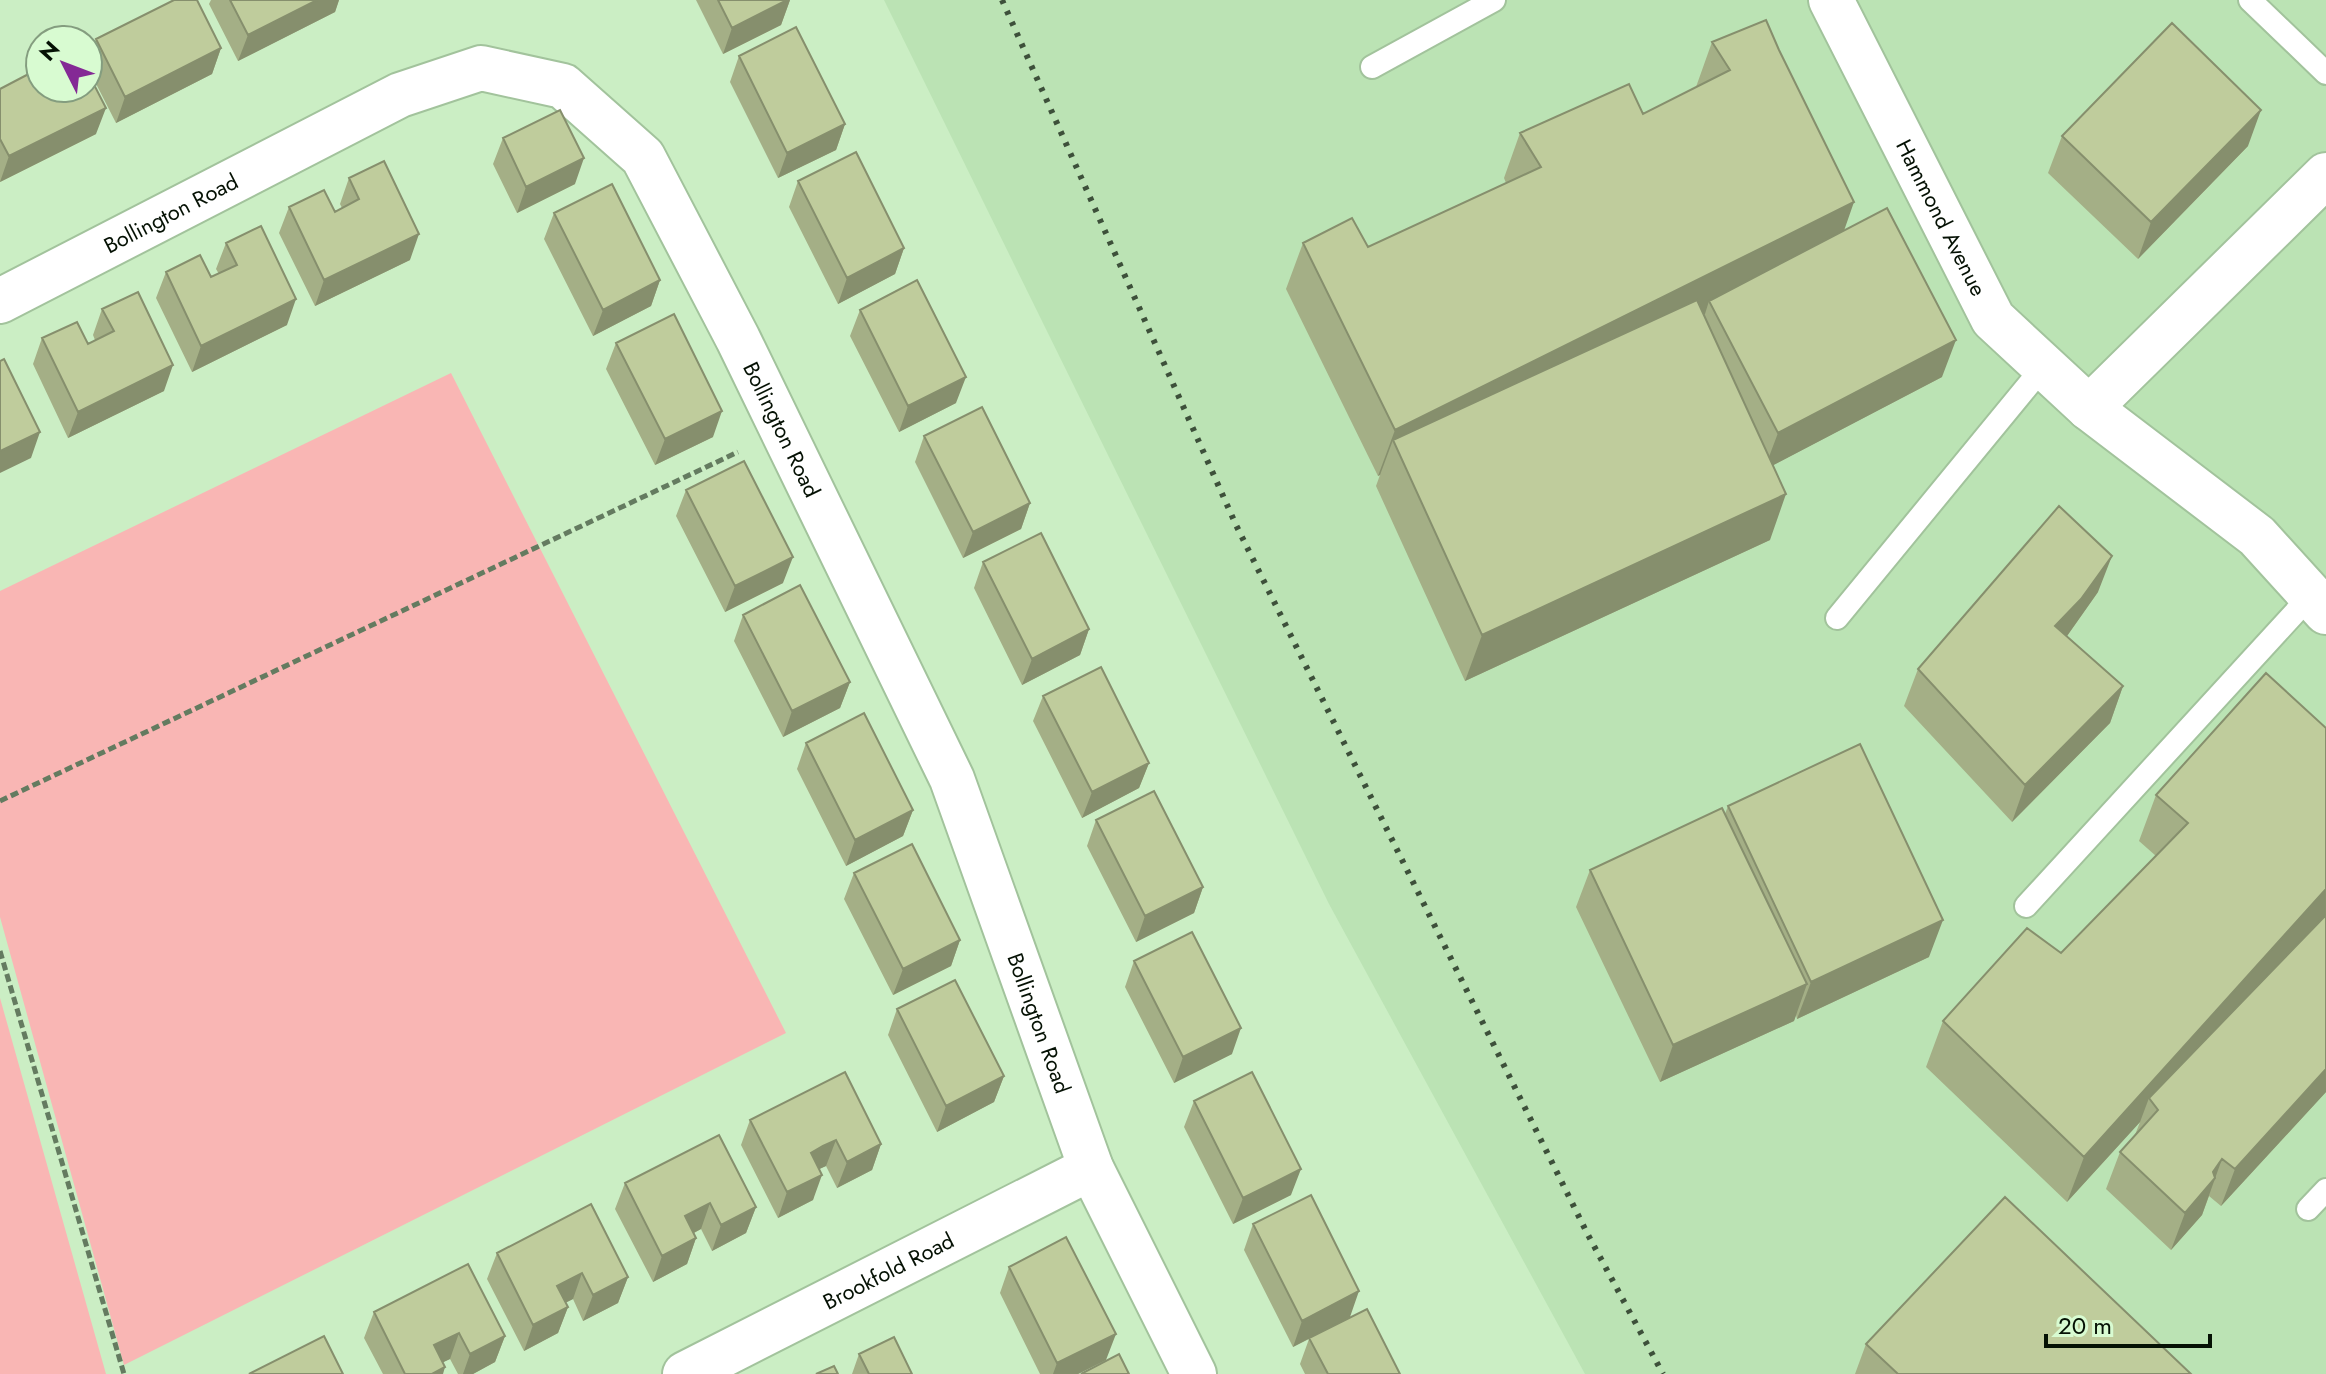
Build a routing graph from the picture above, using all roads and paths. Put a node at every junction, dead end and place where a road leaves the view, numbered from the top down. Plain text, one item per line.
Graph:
1 (1494, 0) edge
2 (1831, 0) edge
3 (2250, 0) edge
4 (1372, 67) dead end
5 (2326, 73) edge
6 (2326, 175) edge
7 (0, 301) edge
8 (2044, 366) junction
9 (2089, 408) junction
10 (783, 431) junction
11 (2319, 603) edge
12 (1837, 618) dead end
13 (0, 801) edge
14 (2026, 906) dead end
15 (0, 951) edge
16 (1091, 1168) junction
17 (2326, 1190) edge
18 (2308, 1209) dead end
19 (124, 1374) edge
20 (685, 1374) edge
21 (1194, 1374) edge

1 - 4 lane
2 - 8 street, Hammond Avenue
3 - 5 lane
6 - 9 street
7 - 10 street, Bollington Road
8 - 9 street, Hammond Avenue
8 - 12 lane
9 - 11 street, Hammond Avenue
10 - 13 path
10 - 16 street, Bollington Road
11 - 14 lane
15 - 19 path
16 - 20 street, Brookfold Road
16 - 21 street, Bollington Road
17 - 18 lane

